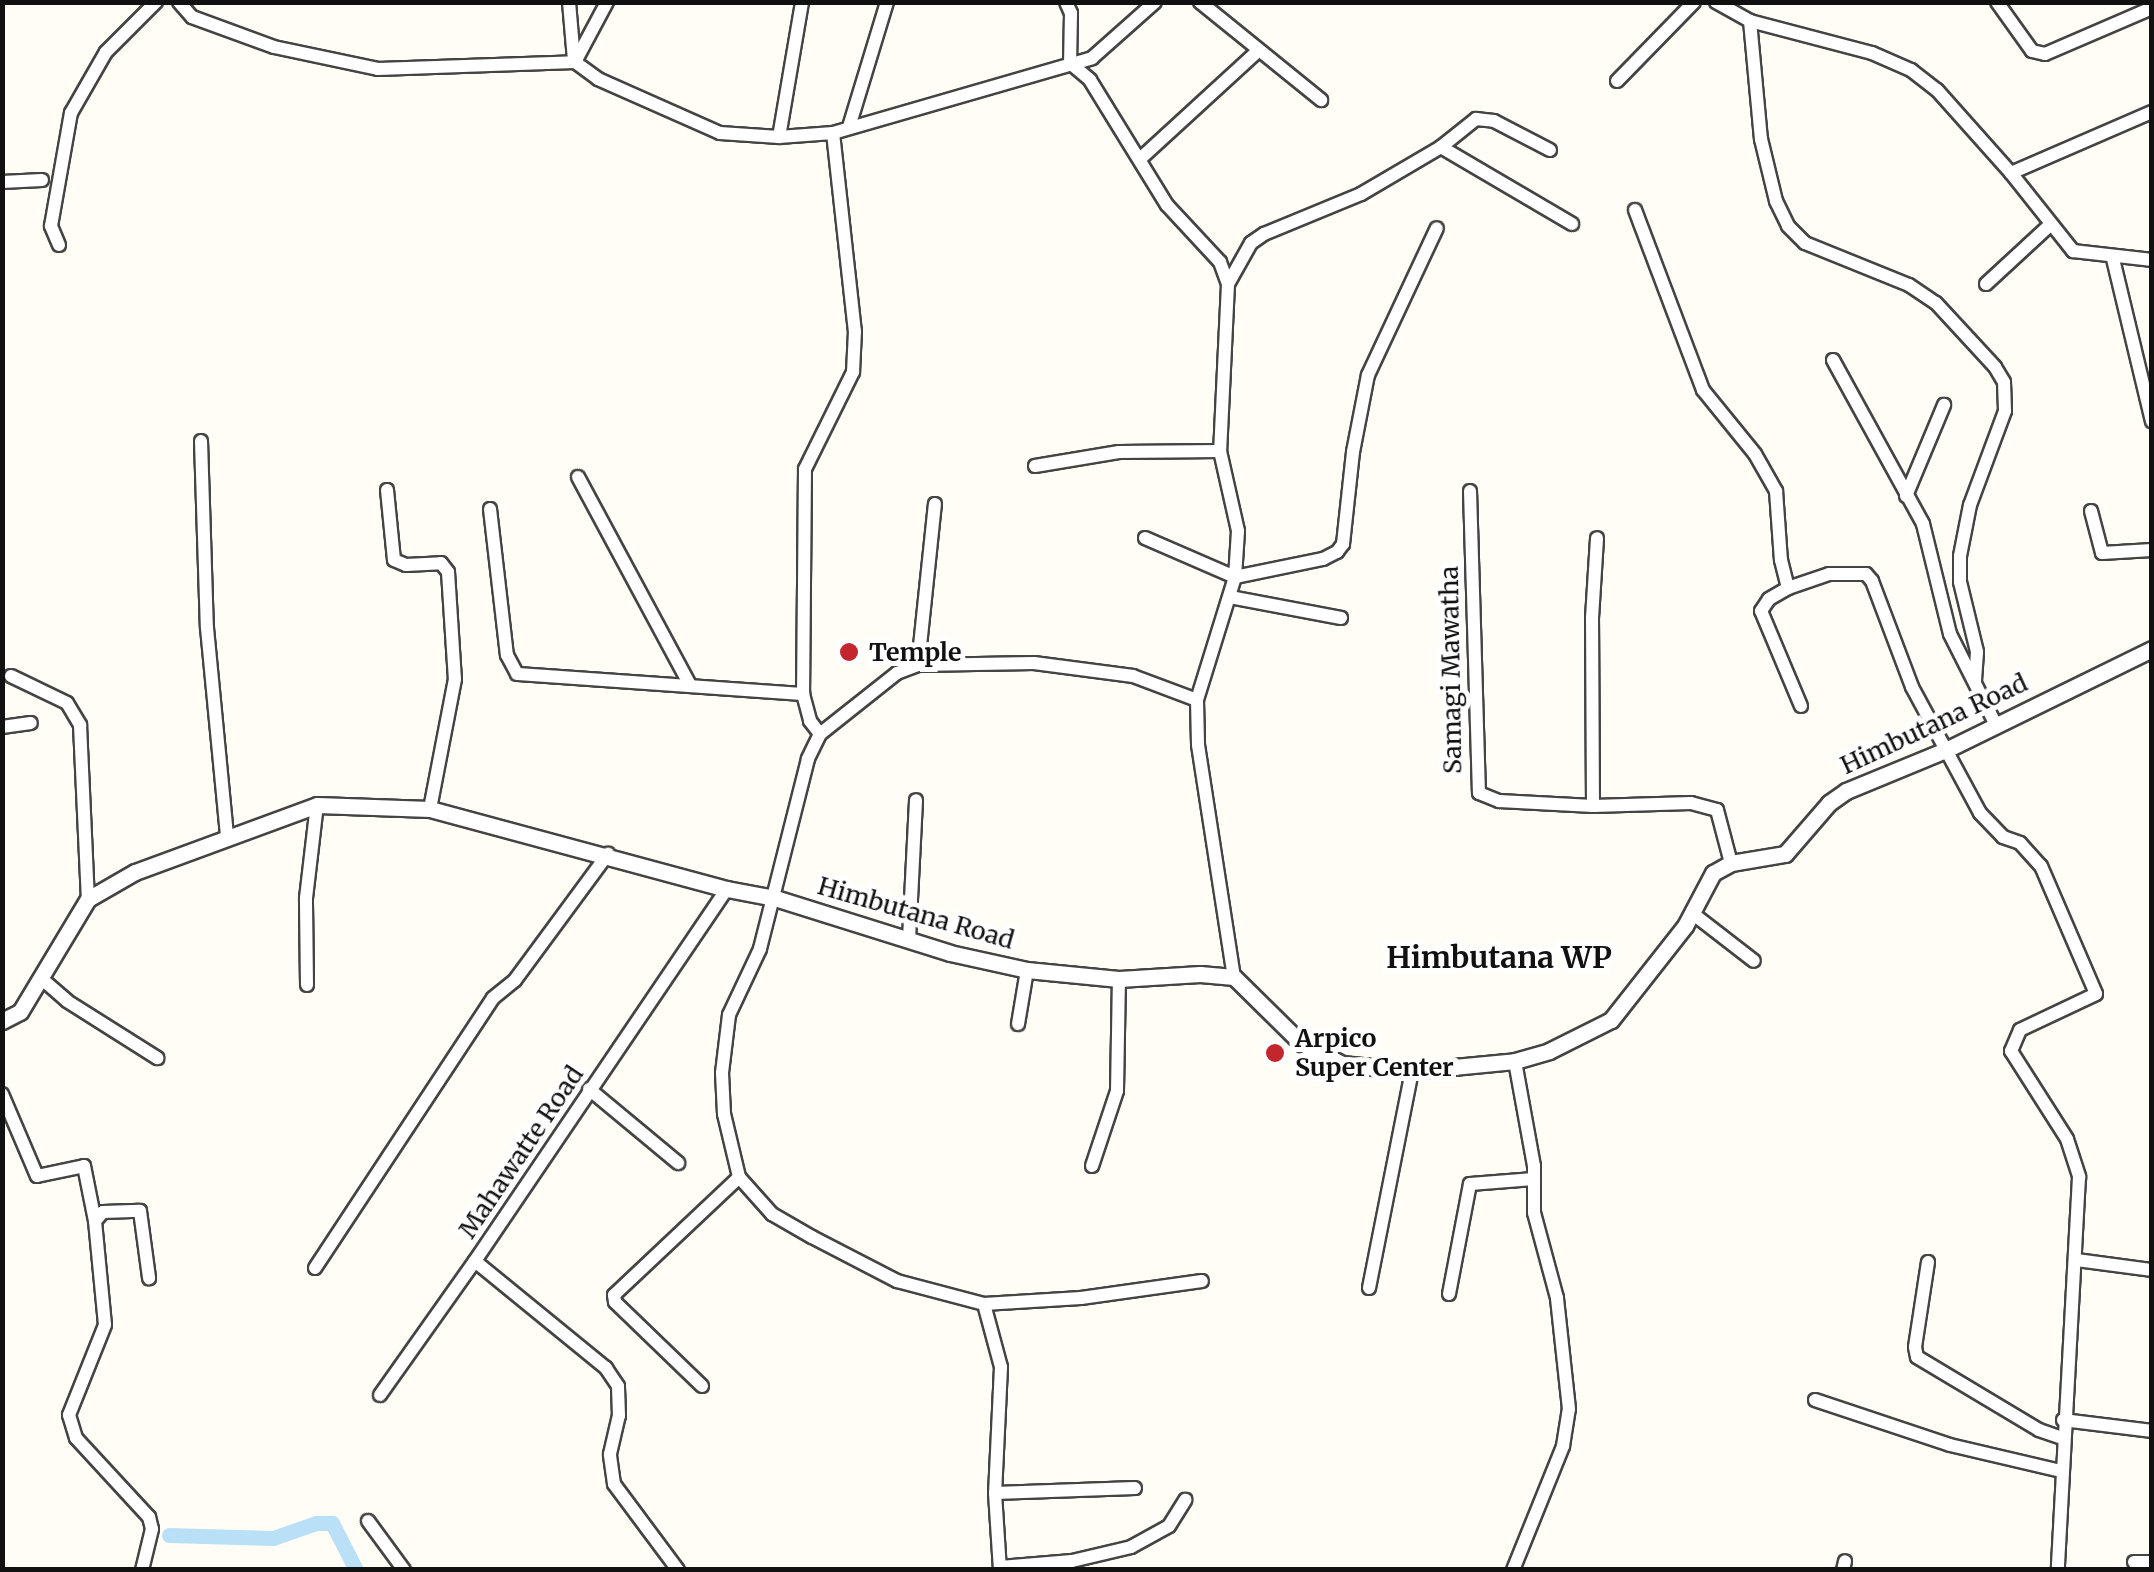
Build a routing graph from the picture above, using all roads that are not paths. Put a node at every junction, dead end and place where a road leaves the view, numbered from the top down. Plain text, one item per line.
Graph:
1 (156, 2) edge
2 (178, 2) edge
3 (569, 2) edge
4 (606, 2) edge
5 (802, 2) edge
6 (886, 2) edge
7 (1066, 2) edge
8 (1155, 2) edge
9 (1200, 2) edge
10 (1694, 2) edge
11 (1716, 2) edge
12 (1998, 2) edge
13 (2152, 8) edge
14 (1750, 22) junction
15 (1260, 50) junction
16 (574, 62) junction
17 (1070, 63) junction
18 (1618, 81) dead end
19 (1321, 100) dead end
20 (2152, 112) edge
21 (849, 127) junction
22 (834, 133) junction
23 (779, 137) junction
24 (1441, 147) junction
25 (1550, 150) dead end
26 (1140, 159) junction
27 (2011, 174) junction
28 (42, 180) dead end
29 (2, 182) edge
30 (1635, 210) dead end
31 (1572, 224) dead end
32 (2050, 225) junction
33 (1437, 228) dead end
34 (59, 245) dead end
35 (2114, 259) junction
36 (2152, 260) edge
37 (1228, 284) junction
38 (1986, 284) dead end
39 (1833, 360) dead end
40 (1944, 404) dead end
41 (2152, 421) edge
42 (201, 442) dead end
43 (1220, 451) junction
44 (1034, 466) dead end
45 (578, 477) dead end
46 (387, 490) dead end
47 (1470, 491) dead end
48 (1906, 496) junction
49 (935, 504) dead end
50 (490, 509) dead end
51 (2091, 511) dead end
52 (1145, 538) dead end
53 (1597, 538) dead end
54 (2152, 550) edge
55 (1234, 576) junction
56 (1788, 588) junction
57 (1230, 596) junction
58 (1341, 618) dead end
59 (2152, 649) edge
60 (918, 665) junction
61 (11, 676) dead end
62 (1976, 680) junction
63 (690, 683) junction
64 (803, 694) junction
65 (1196, 700) junction
66 (1801, 706) dead end
67 (31, 723) dead end
68 (1995, 723) junction
69 (2, 727) edge
70 (820, 734) junction
71 (1948, 749) junction
72 (916, 800) dead end
73 (317, 805) junction
74 (1594, 806) junction
75 (430, 809) junction
76 (226, 835) junction
77 (608, 854) junction
78 (1731, 863) junction
79 (726, 889) junction
80 (88, 898) junction
81 (775, 898) junction
82 (1692, 913) junction
83 (909, 938) junction
84 (1754, 961) dead end
85 (1027, 970) junction
86 (1234, 977) junction
87 (42, 980) junction
88 (1119, 980) junction
89 (307, 985) dead end
90 (2, 1021) edge
91 (1018, 1024) dead end
92 (157, 1058) dead end
93 (1515, 1062) junction
94 (1412, 1071) junction
95 (589, 1089) junction
96 (2, 1094) edge
97 (678, 1164) dead end
98 (1092, 1166) dead end
99 (738, 1177) junction
100 (1534, 1180) junction
101 (94, 1221) junction
102 (2077, 1260) junction
103 (474, 1262) junction
104 (1928, 1262) dead end
105 (315, 1268) dead end
106 (2152, 1270) edge
107 (149, 1278) dead end
108 (1202, 1281) dead end
109 (1368, 1288) dead end
110 (1448, 1294) dead end
111 (984, 1304) junction
112 (702, 1386) dead end
113 (380, 1395) dead end
114 (1815, 1400) dead end
115 (2063, 1420) junction
116 (2152, 1432) edge
117 (2062, 1438) junction
118 (2061, 1471) junction
119 (1135, 1488) dead end
120 (995, 1492) junction
121 (1185, 1500) dead end
122 (368, 1522) dead end
123 (2134, 1562) dead end
124 (2152, 1562) edge
125 (1000, 1568) edge
126 (142, 1570) edge
127 (404, 1570) edge
128 (678, 1570) edge
129 (1513, 1570) edge
130 (2058, 1570) edge

1 - 34 street
2 - 16 street
3 - 16 street
4 - 16 street
5 - 23 street
6 - 21 street
7 - 17 street
8 - 17 street
9 - 15 street
10 - 18 street
11 - 14 street
12 - 13 street
14 - 27 street
14 - 62 street
15 - 19 street
15 - 26 street
16 - 23 street
17 - 21 street
17 - 26 street
20 - 27 street
21 - 22 street
22 - 23 street
22 - 64 street
24 - 25 street
24 - 31 street
24 - 37 street
26 - 37 street
27 - 32 street
28 - 29 street
30 - 56 street
32 - 35 street
32 - 38 street
33 - 55 street
35 - 36 street
35 - 41 street
37 - 43 street
39 - 48 street
40 - 48 street
42 - 76 street
43 - 44 street
43 - 55 street
45 - 63 street
46 - 75 street
47 - 74 street, Samagi Mawatha
48 - 62 street
49 - 60 street
50 - 63 street
51 - 54 street
52 - 55 street
53 - 74 street
55 - 57 street
56 - 66 street
56 - 71 street
57 - 58 street
57 - 65 street
59 - 68 street, Himbutana Road
60 - 65 street
60 - 70 street
61 - 80 street
62 - 68 street
63 - 64 street
64 - 70 street
65 - 86 street
67 - 69 street
68 - 71 street, Himbutana Road
70 - 81 street
71 - 78 street, Himbutana Road
71 - 102 street
72 - 83 street
73 - 75 street, Himbutana Road
73 - 76 street, Himbutana Road
73 - 89 street
74 - 78 street, Samagi Mawatha
75 - 77 street, Himbutana Road
76 - 80 street, Himbutana Road
77 - 79 street, Himbutana Road
77 - 105 street
78 - 82 street
79 - 81 street, Himbutana Road
79 - 95 street, Mahawatte Road
80 - 87 street
81 - 83 street, Himbutana Road
81 - 99 street
82 - 84 street
82 - 93 street
83 - 85 street, Himbutana Road
85 - 88 street, Himbutana Road
85 - 91 street
86 - 88 street, Himbutana Road
86 - 94 street
87 - 90 street
87 - 92 street
88 - 98 street
93 - 94 street
93 - 100 street
94 - 109 street
95 - 97 street
95 - 103 street, Mahawatte Road
96 - 101 street
99 - 111 street
99 - 112 street
100 - 110 street
100 - 129 street
101 - 107 street
101 - 126 street
102 - 106 street
102 - 115 street
103 - 113 street
103 - 128 street, Mahawatte Road
104 - 117 street
108 - 111 street
111 - 120 street
114 - 118 street
115 - 116 street
115 - 117 street
117 - 118 street
118 - 130 street
119 - 120 street
120 - 125 street
121 - 125 street
122 - 127 street
123 - 124 street

